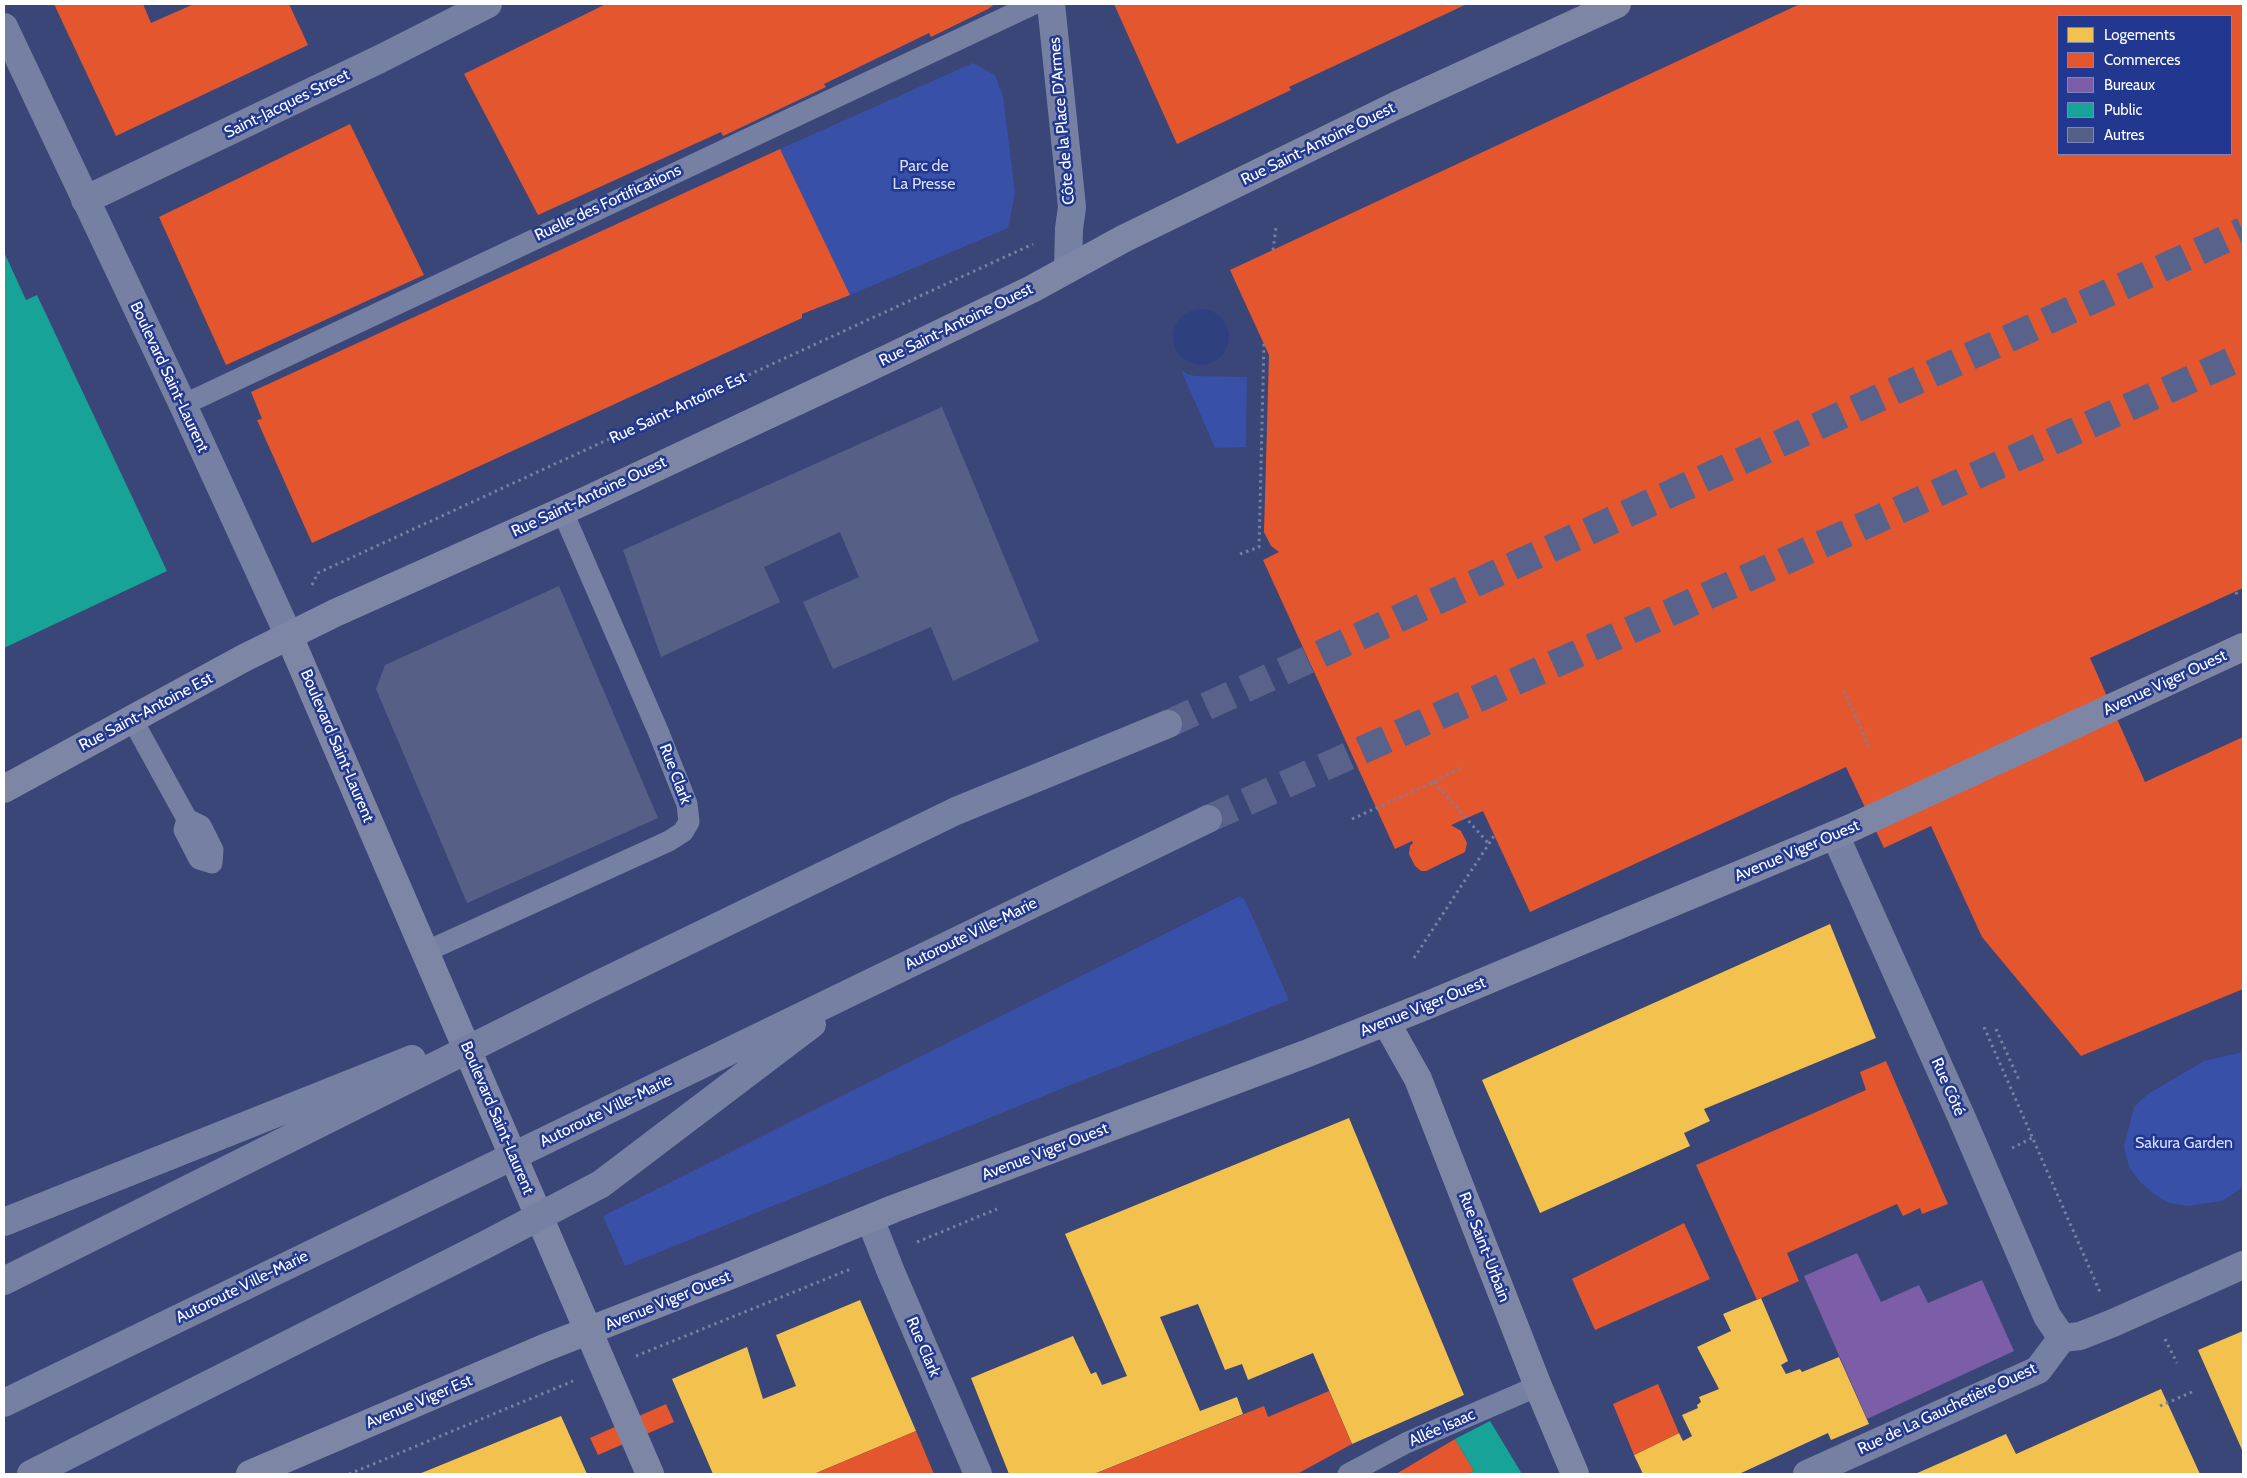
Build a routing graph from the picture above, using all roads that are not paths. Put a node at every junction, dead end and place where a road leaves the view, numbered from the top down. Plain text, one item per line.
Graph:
1 (488, 4) edge
2 (1034, 4) edge
3 (1051, 4) edge
4 (1617, 4) edge
5 (4, 27) edge
6 (85, 200) junction
7 (1068, 268) junction
8 (183, 405) junction
9 (562, 510) junction
10 (289, 636) junction
11 (2243, 647) edge
12 (132, 719) junction
13 (1168, 724) tunnel mouth
14 (4, 789) edge
15 (187, 819) dead end
16 (1208, 819) tunnel mouth
17 (1835, 835) junction
18 (428, 959) junction
19 (862, 987) junction
20 (593, 988) junction
21 (1386, 1022) junction
22 (870, 1219) junction
23 (4, 1222) edge
24 (2243, 1265) edge
25 (4, 1281) edge
26 (588, 1332) junction
27 (2062, 1338) junction
28 (1538, 1386) junction
29 (4, 1403) edge
30 (31, 1474) edge
31 (251, 1474) edge
32 (650, 1474) edge
33 (978, 1474) edge
34 (1348, 1474) edge
35 (1575, 1474) edge
36 (1807, 1474) edge

1 - 6 main road, Saint-Jacques Street
2 - 8 lane, Ruelle des Fortifications
3 - 7 main road, Côte de la Place D'Armes
4 - 7 main road, Rue Saint-Antoine Ouest
5 - 6 main road, Boulevard Saint-Laurent
6 - 8 main road, Boulevard Saint-Laurent
7 - 9 main road, Rue Saint-Antoine Ouest
8 - 10 main road, Boulevard Saint-Laurent
9 - 10 main road, Rue Saint-Antoine Ouest
9 - 18 lane, Rue Clark
10 - 12 main road, Rue Saint-Antoine Est
10 - 18 main road, Boulevard Saint-Laurent
11 - 17 main road, Avenue Viger Ouest
12 - 14 main road, Rue Saint-Antoine Est
12 - 15 lane
13 - 20 main road
16 - 19 main road, Autoroute Ville-Marie
17 - 21 main road, Avenue Viger Ouest
17 - 27 main road, Rue Côté
18 - 26 main road, Boulevard Saint-Laurent
19 - 29 main road, Autoroute Ville-Marie
19 - 30 main road
20 - 23 main road
20 - 25 main road
21 - 22 main road, Avenue Viger Ouest
21 - 28 main road, Rue Saint-Urbain
22 - 26 main road, Avenue Viger Ouest
22 - 33 main road, Rue Clark
24 - 27 main road
26 - 31 main road, Avenue Viger Est
26 - 32 main road, Boulevard Saint-Laurent
27 - 36 main road, Rue de La Gauchetière Ouest
28 - 34 lane, Allée Isaac
28 - 35 main road, Rue Saint-Urbain

